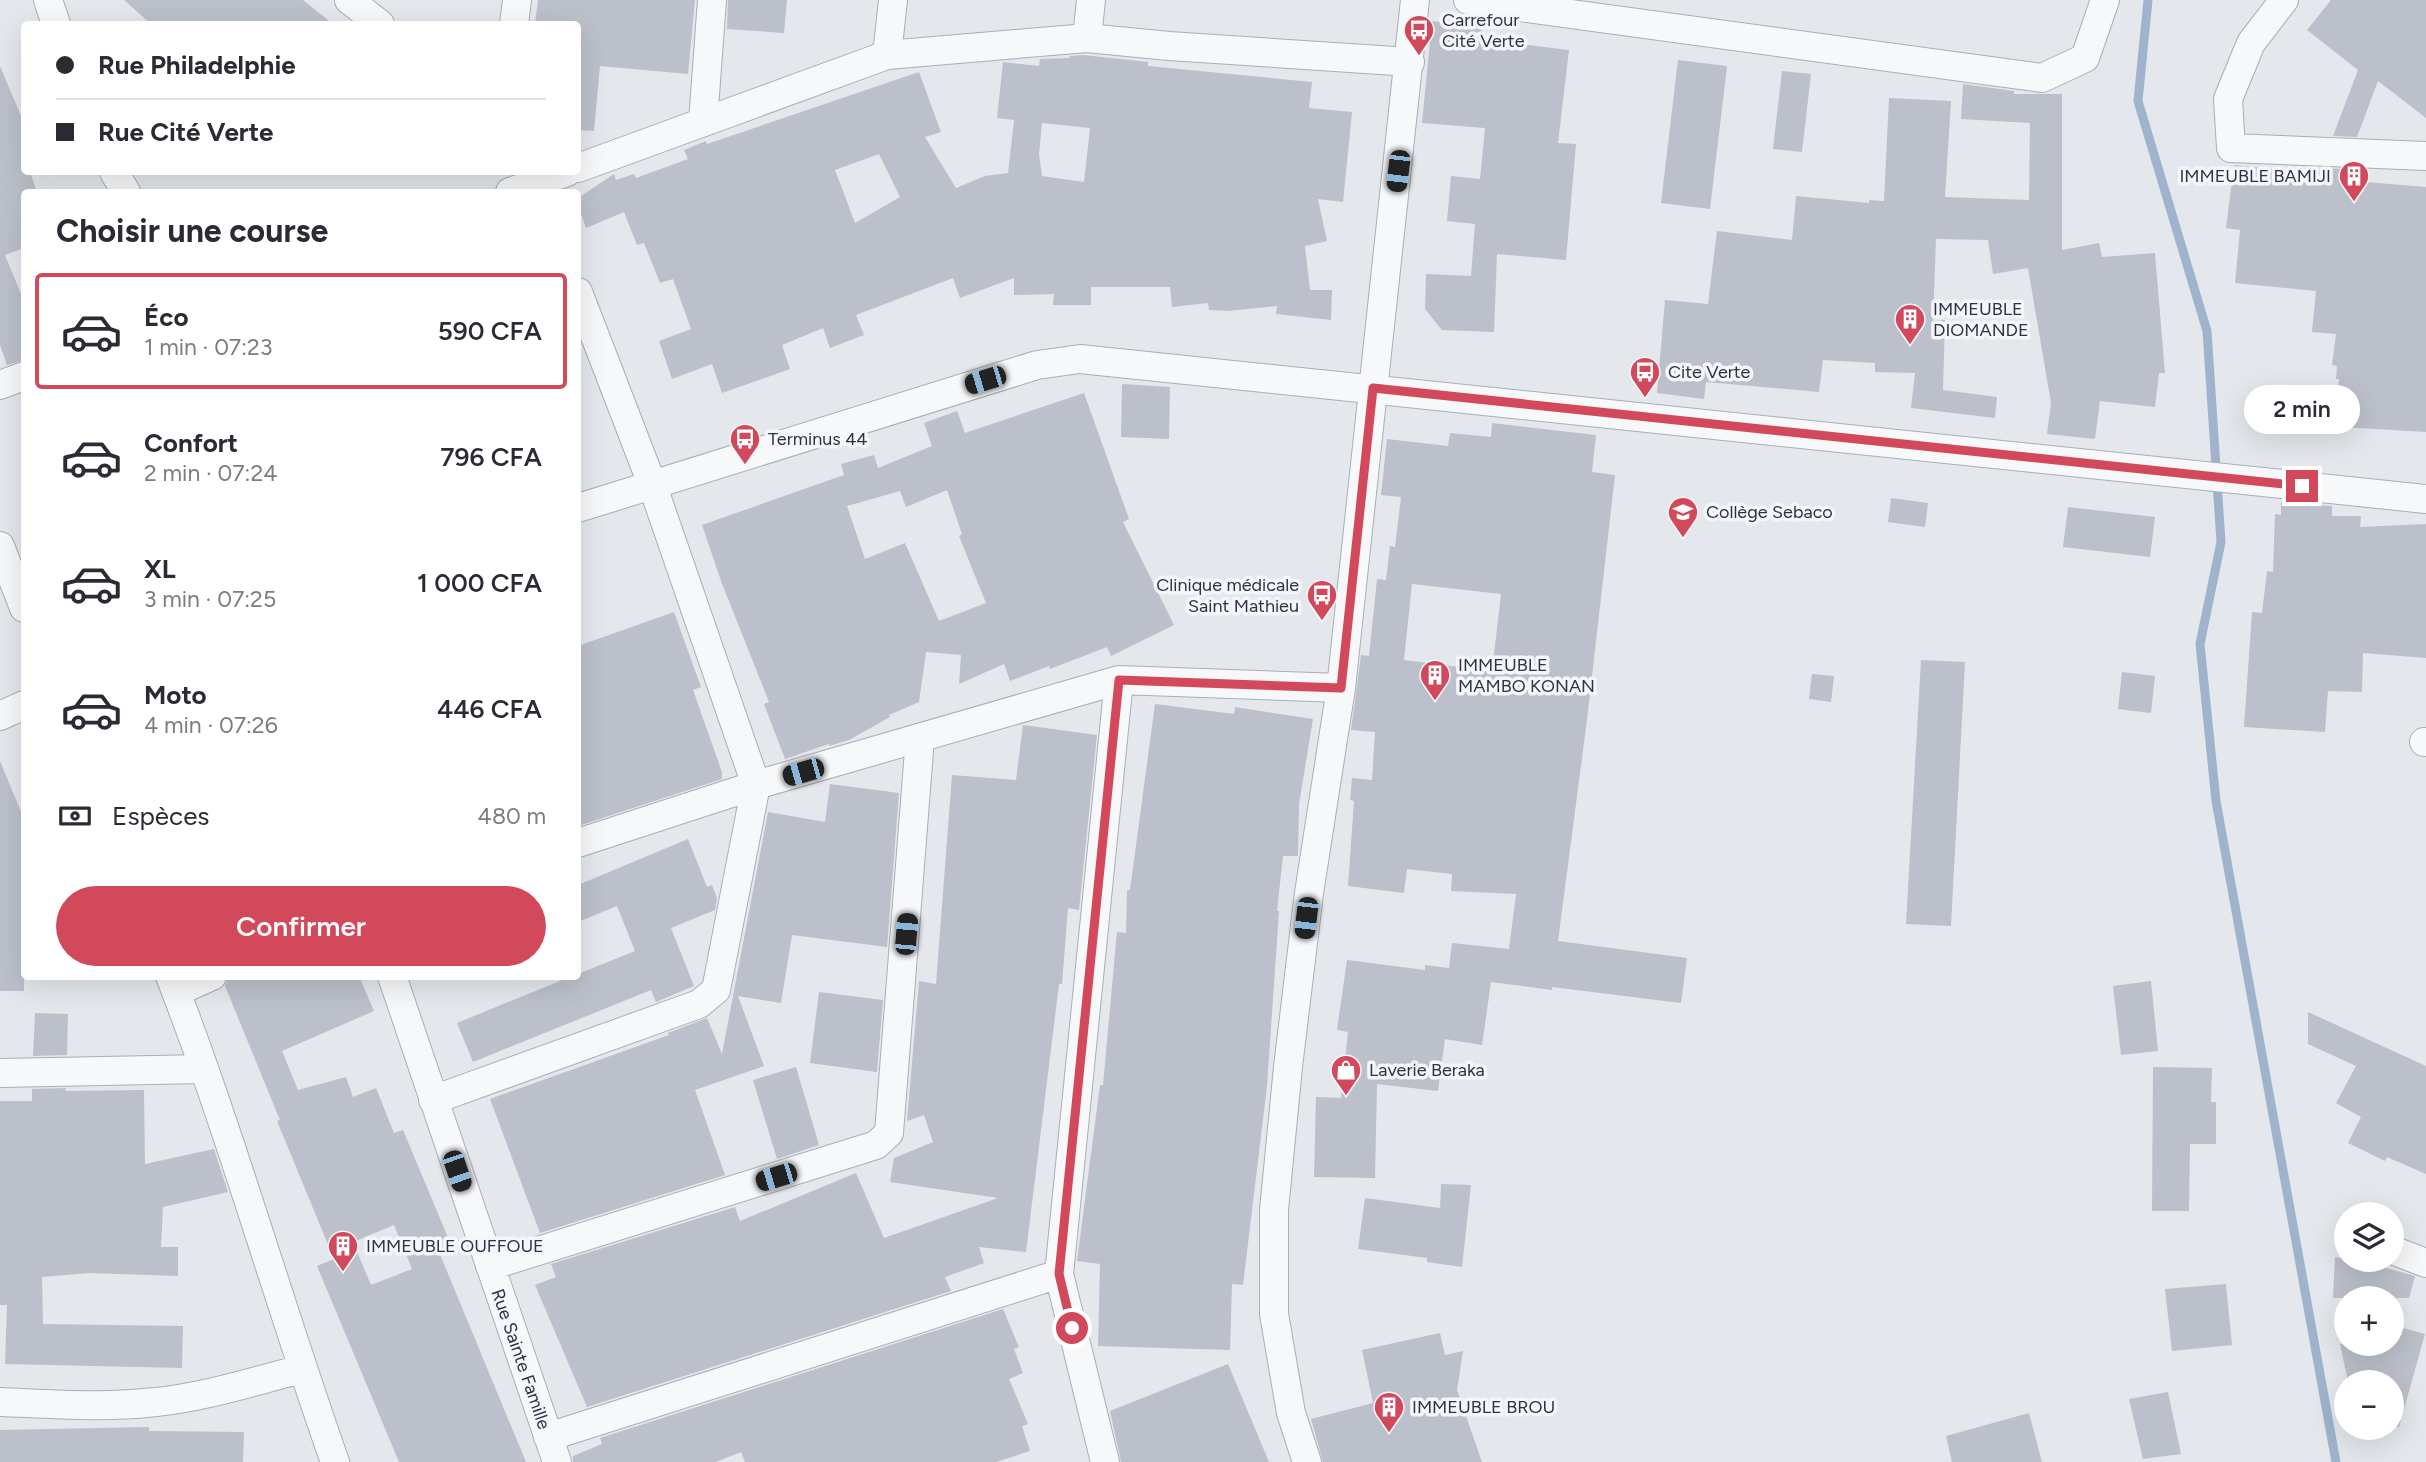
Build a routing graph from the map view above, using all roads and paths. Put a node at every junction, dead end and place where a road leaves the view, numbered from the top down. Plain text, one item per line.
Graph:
1 (48, 0) edge
2 (349, 0) edge
3 (517, 0) edge
4 (712, 0) edge
5 (892, 0) edge
6 (1091, 0) edge
7 (1415, 0) edge
8 (1468, 0) edge
9 (2105, 0) edge
10 (2284, 0) edge
11 (55, 21) edge
12 (376, 21) edge
13 (514, 21) edge
14 (1087, 38) junction
15 (887, 55) junction
16 (1410, 62) junction
17 (703, 122) junction
18 (2426, 156) edge
19 (581, 166) edge
20 (558, 175) edge
21 (523, 186) edge
22 (581, 300) edge
23 (21, 377) edge
24 (0, 385) edge
25 (1373, 388) junction
26 (652, 484) junction
27 (2426, 499) edge
28 (581, 507) edge
29 (0, 546) edge
30 (21, 599) edge
31 (1119, 680) junction
32 (1341, 688) junction
33 (21, 706) edge
34 (0, 716) edge
35 (920, 738) junction
36 (756, 785) junction
37 (581, 842) edge
38 (192, 980) edge
39 (394, 980) edge
40 (173, 984) edge
41 (204, 1069) junction
42 (0, 1073) edge
43 (433, 1100) junction
44 (2404, 1255) edge
45 (2426, 1263) edge
46 (490, 1266) junction
47 (1059, 1274) junction
48 (302, 1369) junction
49 (0, 1402) edge
50 (552, 1450) edge
51 (335, 1462) edge
52 (1105, 1462) edge
53 (1307, 1462) edge

1 - 11 street
2 - 12 street
3 - 13 street
4 - 17 street
5 - 15 street
6 - 14 street
7 - 16 street
8 - 9 street
10 - 18 street
14 - 15 street
14 - 16 street
15 - 17 street
16 - 25 street
17 - 19 street
20 - 21 street
22 - 26 street
23 - 24 street
25 - 26 street
25 - 27 street
25 - 32 street
26 - 28 street
26 - 36 street
29 - 30 street
31 - 32 street
31 - 35 street
31 - 47 street
32 - 53 street
33 - 34 street
35 - 36 street
35 - 46 street
36 - 37 street
36 - 43 street
38 - 40 street
39 - 43 street, Rue Sainte Famille
40 - 41 street
41 - 42 street
41 - 48 street
43 - 46 street, Rue Sainte Famille
44 - 45 street
46 - 50 street, Rue Sainte Famille
47 - 50 street
47 - 52 street
48 - 49 street
48 - 51 street

